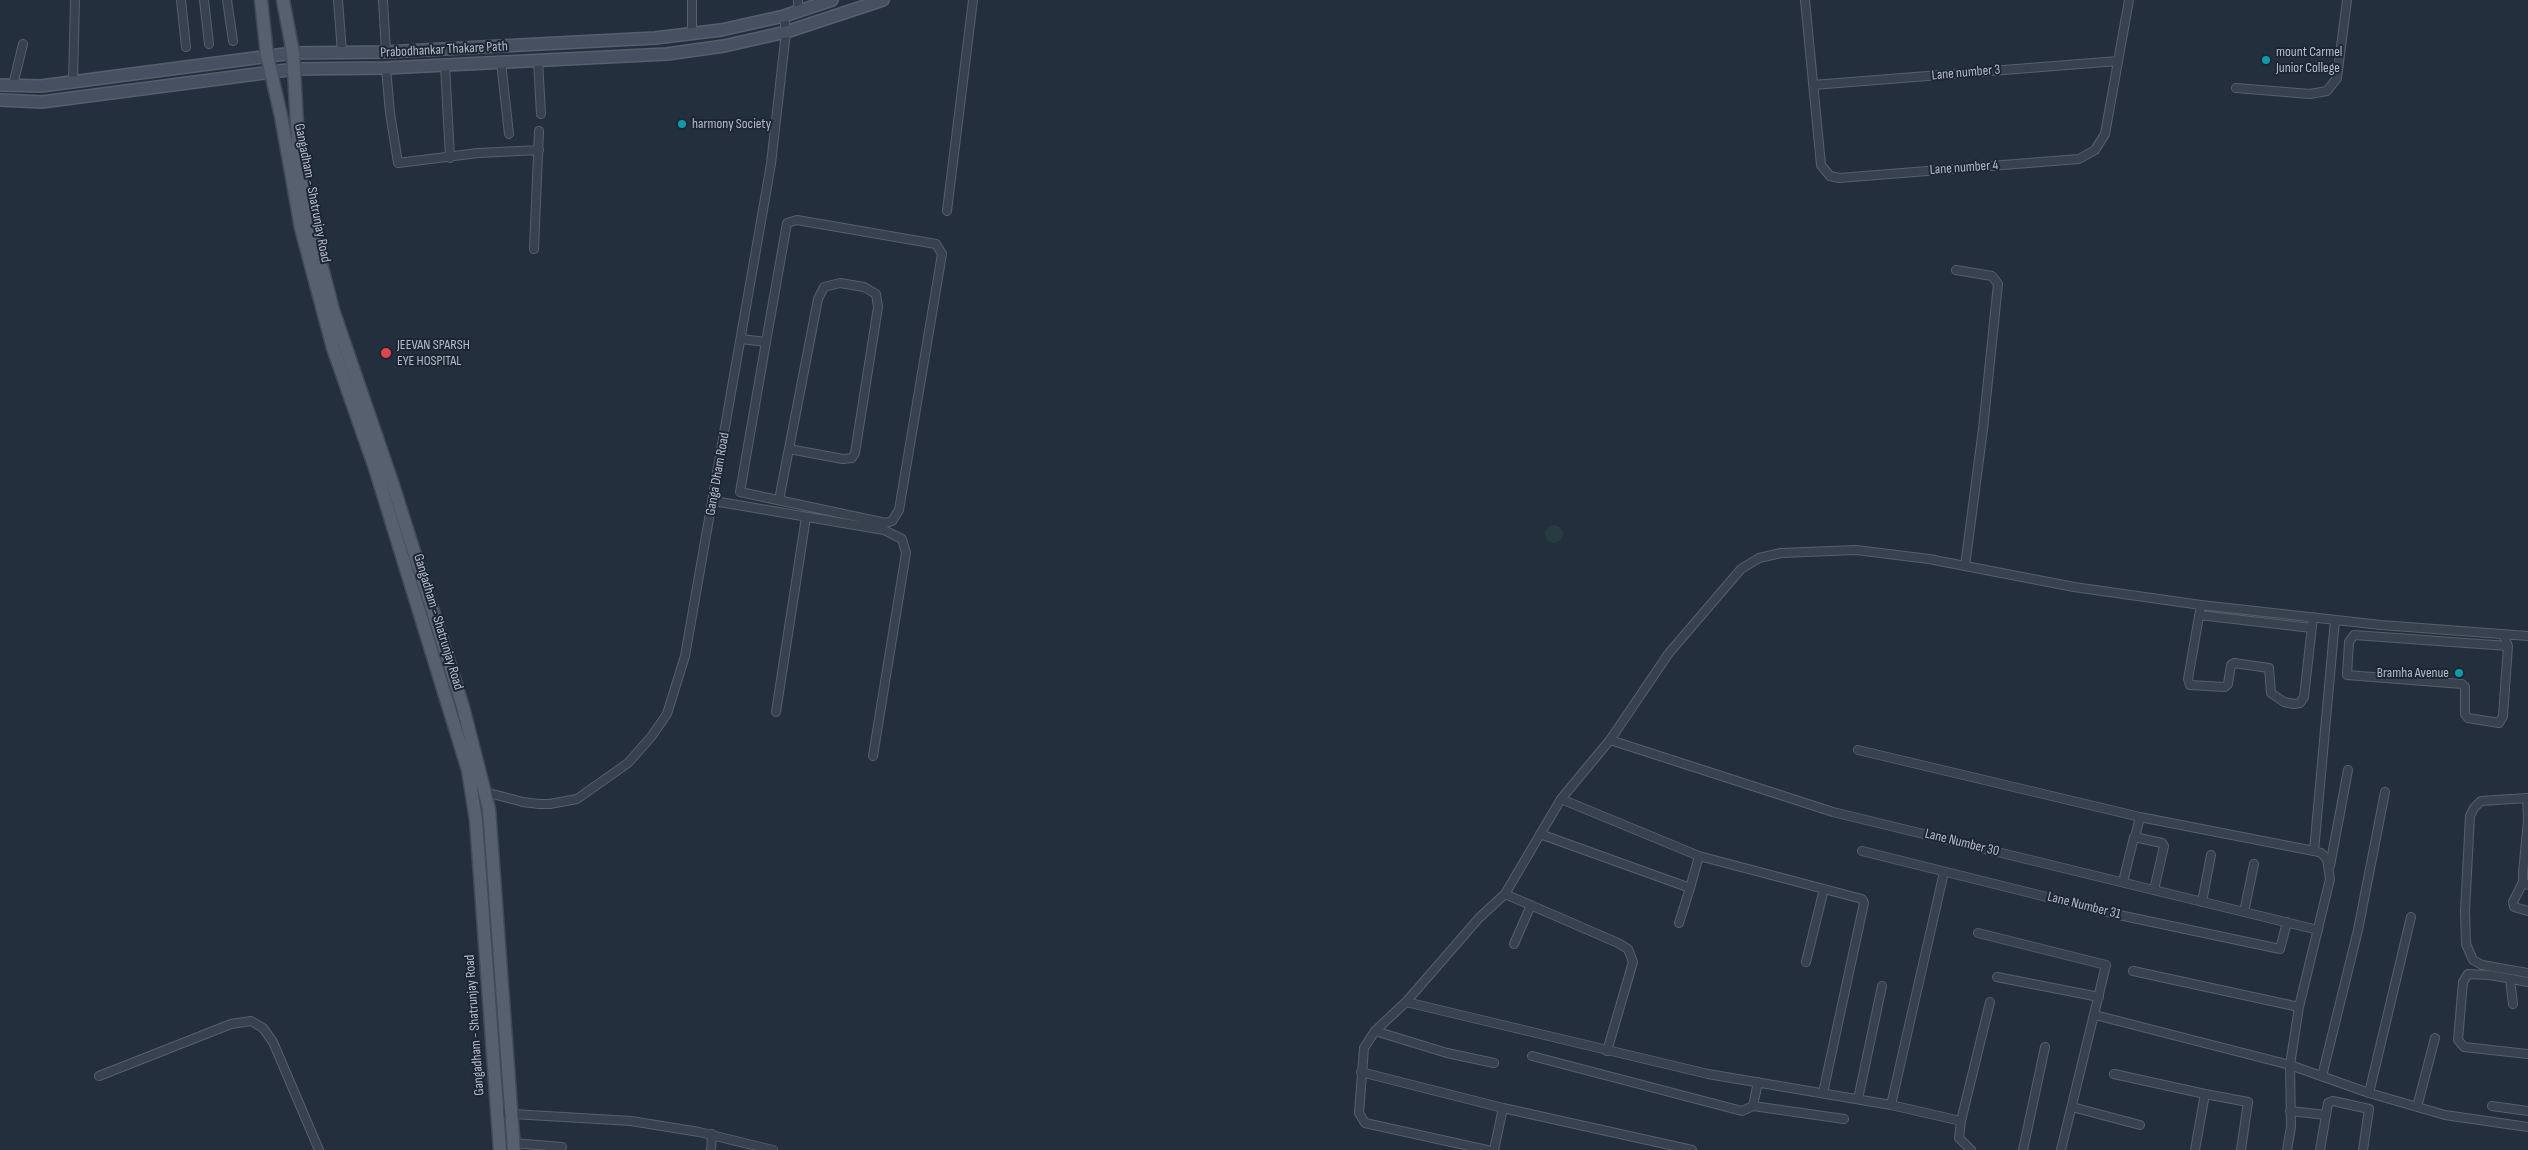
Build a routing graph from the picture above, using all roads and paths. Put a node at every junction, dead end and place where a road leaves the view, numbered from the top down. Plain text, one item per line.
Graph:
1 (75, 0) edge
2 (181, 0) edge
3 (204, 0) edge
4 (227, 0) edge
5 (261, 0) edge
6 (283, 0) edge
7 (338, 0) edge
8 (383, 0) edge
9 (692, 0) edge
10 (832, 0) edge
11 (883, 0) edge
12 (972, 0) edge
13 (1806, 0) edge
14 (2129, 0) edge
15 (2347, 0) edge
16 (798, 6) edge
17 (784, 16) junction
18 (786, 32) junction
19 (692, 34) junction
20 (232, 41) dead end
21 (23, 44) dead end
22 (209, 44) dead end
23 (186, 47) dead end
24 (342, 52) junction
25 (386, 52) junction
26 (294, 53) junction
27 (266, 55) junction
28 (538, 60) junction
29 (2118, 61) junction
30 (501, 62) junction
31 (445, 65) junction
32 (386, 68) junction
33 (295, 69) junction
34 (270, 72) junction
35 (73, 82) junction
36 (0, 85) edge
37 (12, 85) junction
38 (1813, 85) junction
39 (2236, 88) dead end
40 (0, 100) edge
41 (541, 114) dead end
42 (539, 131) dead end
43 (509, 134) dead end
44 (539, 150) junction
45 (450, 158) junction
46 (948, 212) dead end
47 (534, 249) dead end
48 (1956, 270) dead end
49 (741, 339) junction
50 (766, 342) junction
51 (789, 449) junction
52 (779, 500) junction
53 (714, 501) junction
54 (806, 517) junction
55 (1965, 566) junction
56 (2201, 605) junction
57 (2199, 615) junction
58 (2313, 617) junction
59 (2335, 620) junction
60 (2312, 628) junction
61 (2503, 634) junction
62 (2528, 636) edge
63 (2508, 646) junction
64 (776, 712) dead end
65 (1610, 740) junction
66 (1858, 750) dead end
67 (873, 756) dead end
68 (2348, 770) dead end
69 (471, 792) junction
70 (485, 792) junction
71 (2385, 792) dead end
72 (1561, 800) junction
73 (2140, 817) junction
74 (2136, 833) dead end
75 (1540, 834) junction
76 (2314, 851) junction
77 (1862, 852) dead end
78 (2211, 855) dead end
79 (1700, 856) junction
80 (2254, 864) dead end
81 (2330, 868) junction
82 (1944, 872) junction
83 (2123, 882) junction
84 (2526, 883) edge
85 (1690, 888) junction
86 (1824, 889) junction
87 (2154, 890) junction
88 (1505, 894) junction
89 (2202, 902) junction
90 (1531, 905) junction
91 (2528, 911) edge
92 (2244, 912) junction
93 (2411, 917) dead end
94 (2287, 922) junction
95 (1679, 924) dead end
96 (2318, 930) junction
97 (1978, 933) dead end
98 (1514, 944) dead end
99 (1806, 962) dead end
100 (2133, 971) dead end
101 (2528, 973) edge
102 (1997, 977) dead end
103 (2510, 979) junction
104 (2528, 982) edge
105 (1882, 986) dead end
106 (503, 987) junction
107 (487, 988) junction
108 (2099, 997) junction
109 (1406, 1002) junction
110 (1990, 1002) dead end
111 (2513, 1004) dead end
112 (2300, 1007) junction
113 (2095, 1015) junction
114 (1375, 1031) junction
115 (2436, 1038) dead end
116 (2045, 1047) dead end
117 (1607, 1051) junction
118 (2528, 1054) edge
119 (1532, 1056) dead end
120 (1494, 1063) dead end
121 (2290, 1065) junction
122 (1361, 1072) junction
123 (2114, 1074) dead end
124 (99, 1076) dead end
125 (2322, 1076) junction
126 (1758, 1082) junction
127 (2369, 1093) junction
128 (1823, 1094) junction
129 (2204, 1094) junction
130 (1858, 1099) junction
131 (1891, 1105) junction
132 (1753, 1106) junction
133 (2492, 1106) dead end
134 (2072, 1107) junction
135 (2417, 1107) junction
136 (1503, 1108) junction
137 (2528, 1111) edge
138 (2290, 1112) junction
139 (496, 1113) junction
140 (510, 1114) junction
141 (2326, 1115) junction
142 (1844, 1119) dead end
143 (1961, 1121) junction
144 (2140, 1125) dead end
145 (2528, 1127) edge
146 (712, 1134) junction
147 (513, 1147) edge
148 (562, 1147) dead end
149 (319, 1150) edge
150 (500, 1150) edge
151 (711, 1150) edge
152 (773, 1150) edge
153 (1487, 1150) edge
154 (1494, 1150) edge
155 (1692, 1150) edge
156 (1971, 1150) edge
157 (2023, 1150) edge
158 (2061, 1150) edge
159 (2195, 1150) edge
160 (2241, 1150) edge
161 (2287, 1150) edge
162 (2320, 1150) edge
163 (2363, 1150) edge

1 - 35 street
2 - 23 street
3 - 22 street
4 - 20 street
5 - 27 main road, Gangadham - Shatrunjay Road
6 - 26 main road, Gangadham - Shatrunjay Road
7 - 24 street
8 - 25 street
9 - 19 street
10 - 16 main road, Prabodhankar Thakare Path
11 - 18 main road, Prabodhankar Thakare Path
12 - 46 street
13 - 38 street
14 - 29 street
15 - 39 street
16 - 17 main road, Prabodhankar Thakare Path
17 - 18 street, Ganga Dham Road
17 - 19 main road, Prabodhankar Thakare Path
18 - 28 main road, Prabodhankar Thakare Path
18 - 49 street, Ganga Dham Road
19 - 25 main road, Prabodhankar Thakare Path
21 - 37 street
24 - 25 main road, Prabodhankar Thakare Path
24 - 26 main road, Prabodhankar Thakare Path
26 - 27 main road, Prabodhankar Thakare Path
26 - 33 main road, Gangadham - Shatrunjay Road
27 - 34 main road, Gangadham - Shatrunjay Road
27 - 35 main road, Prabodhankar Thakare Path
28 - 30 main road, Prabodhankar Thakare Path
28 - 41 street
29 - 38 street, Lane number 3
29 - 38 street, Lane number 4
30 - 31 main road, Prabodhankar Thakare Path
30 - 43 street
31 - 32 main road, Prabodhankar Thakare Path
31 - 45 street
32 - 33 main road, Prabodhankar Thakare Path
32 - 45 street
33 - 34 main road, Prabodhankar Thakare Path
33 - 70 main road, Gangadham - Shatrunjay Road
34 - 40 main road, Prabodhankar Thakare Path
34 - 69 main road, Gangadham - Shatrunjay Road
35 - 37 main road, Prabodhankar Thakare Path
36 - 37 main road, Prabodhankar Thakare Path
42 - 44 street
44 - 45 street
44 - 47 street
48 - 55 street
49 - 50 street
49 - 53 street, Ganga Dham Road
50 - 52 street
50 - 52 street
51 - 51 street
51 - 52 street
53 - 54 street
53 - 70 street, Ganga Dham Road
54 - 64 street
54 - 67 street
55 - 56 street
55 - 65 street
56 - 57 street
56 - 58 street
57 - 60 street
57 - 60 street
58 - 59 street
58 - 60 street
59 - 61 street
59 - 76 street
61 - 62 street
61 - 63 street
63 - 63 street
65 - 72 street
65 - 83 street, Lane Number 30
66 - 73 street
68 - 81 street
69 - 70 main road
69 - 107 main road, Gangadham - Shatrunjay Road
70 - 106 main road, Gangadham - Shatrunjay Road
71 - 125 street
72 - 75 street
72 - 79 street
73 - 74 street
73 - 76 street
75 - 85 street
75 - 88 street
76 - 81 street
77 - 82 street, Lane Number 31
78 - 89 street
79 - 85 street
79 - 86 street
80 - 92 street
81 - 96 street
82 - 94 street, Lane Number 31
82 - 131 street
83 - 87 street, Lane Number 30
83 - 87 street
84 - 91 street
84 - 101 street
85 - 95 street
86 - 99 street
86 - 128 street
87 - 89 street, Lane Number 30
88 - 90 street
88 - 109 street
89 - 92 street, Lane Number 30
90 - 98 street
90 - 117 street
92 - 94 street, Lane Number 30
93 - 127 street
94 - 96 street, Lane Number 30
96 - 112 street
97 - 108 street
100 - 112 street
102 - 108 street
103 - 104 street
103 - 111 street
103 - 118 street
105 - 130 street
106 - 107 street
106 - 140 main road, Gangadham - Shatrunjay Road
107 - 139 main road, Gangadham - Shatrunjay Road
108 - 113 street
109 - 114 street
109 - 117 street
110 - 143 street
112 - 121 street
113 - 121 street
113 - 134 street
114 - 120 street
114 - 122 street
115 - 135 street
116 - 157 street
117 - 126 street
119 - 132 street
121 - 125 street
121 - 138 street
122 - 136 street
122 - 153 street
123 - 129 street
124 - 149 street
125 - 127 street
126 - 128 street
126 - 132 street
127 - 135 street
128 - 130 street
129 - 159 street
129 - 160 street
130 - 131 street
131 - 143 street
132 - 142 street
133 - 137 street
134 - 144 street
134 - 158 street
135 - 145 street
136 - 154 street
136 - 155 street
138 - 141 street
138 - 161 street
139 - 140 street
139 - 150 main road, Gangadham - Shatrunjay Road
140 - 146 street
140 - 147 main road, Gangadham - Shatrunjay Road
141 - 162 street
141 - 163 street
143 - 156 street
146 - 151 street
146 - 152 street
147 - 148 street

